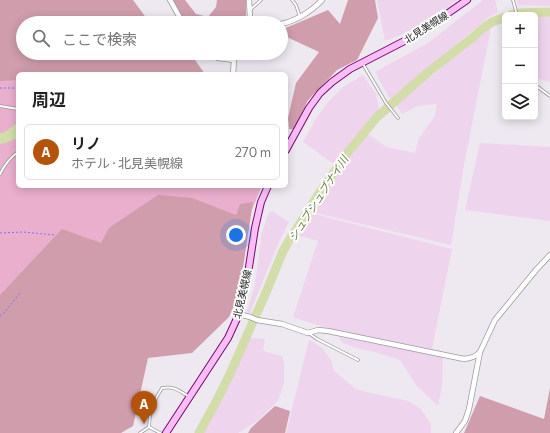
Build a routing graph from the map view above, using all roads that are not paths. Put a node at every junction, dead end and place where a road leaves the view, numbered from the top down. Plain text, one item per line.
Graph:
1 (170, 0) edge
2 (249, 0) edge
3 (261, 0) edge
4 (292, 0) edge
5 (322, 0) edge
6 (466, 0) edge
7 (513, 0) edge
8 (250, 10) junction
9 (517, 12) edge
10 (179, 16) edge
11 (249, 16) edge
12 (300, 17) junction
13 (288, 22) edge
14 (234, 60) edge
15 (362, 62) junction
16 (233, 72) edge
17 (538, 87) edge
18 (550, 96) edge
19 (0, 106) edge
20 (16, 109) edge
21 (398, 118) dead end
22 (288, 146) edge
23 (16, 153) edge
24 (0, 174) edge
25 (267, 188) edge
26 (550, 255) edge
27 (239, 314) junction
28 (308, 333) junction
29 (480, 352) junction
30 (358, 360) dead end
31 (190, 397) junction
32 (149, 427) junction
33 (140, 433) edge
34 (160, 433) edge
35 (166, 433) edge
36 (456, 433) edge

1 - 10 street
2 - 8 street
3 - 8 lane
4 - 12 lane
5 - 12 street
6 - 15 main road, 北見美幌線
7 - 9 lane
8 - 11 street
12 - 13 street
14 - 16 street
15 - 21 lane
15 - 22 main road, 北見美幌線
17 - 18 lane
19 - 20 lane
23 - 24 lane
25 - 27 main road, 北見美幌線
26 - 29 street
27 - 28 street
27 - 31 main road, 北見美幌線
28 - 29 street
28 - 30 lane
29 - 36 street
31 - 32 lane
31 - 35 main road, 北見美幌線
32 - 33 lane
32 - 34 lane

